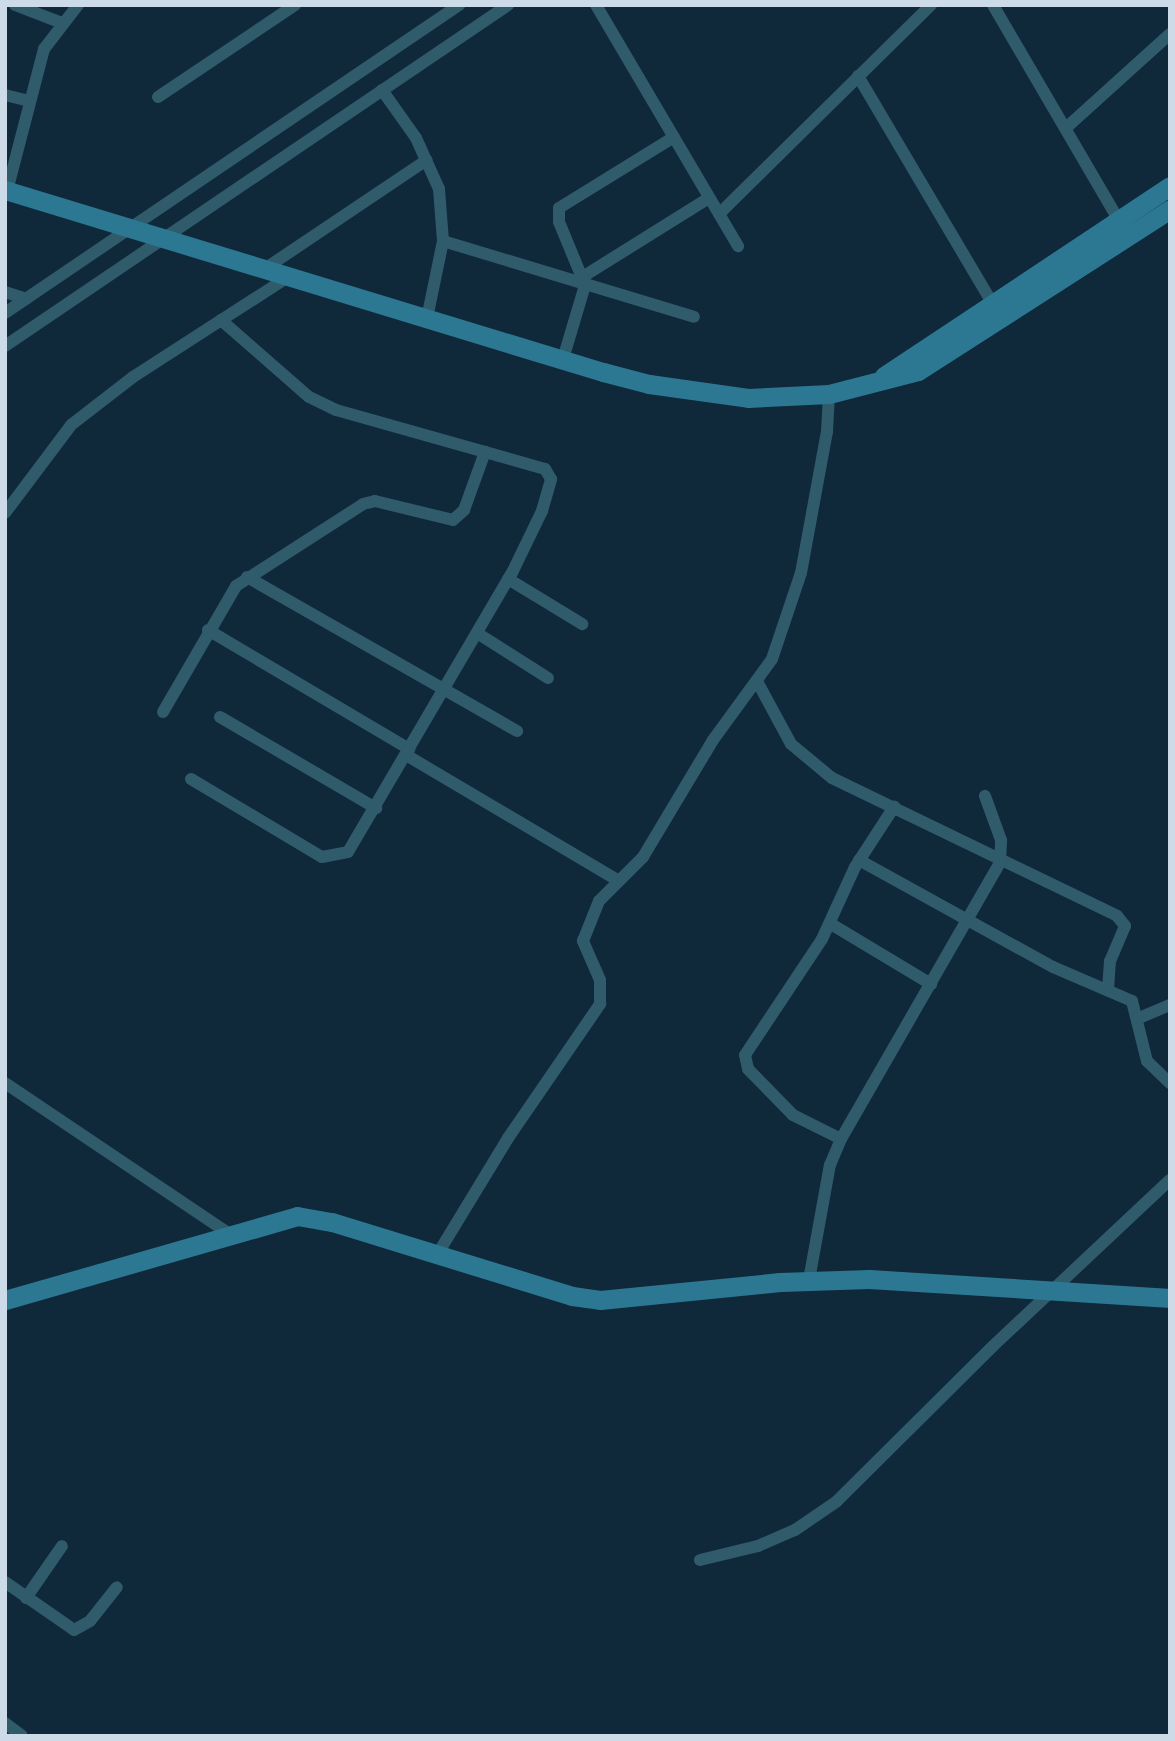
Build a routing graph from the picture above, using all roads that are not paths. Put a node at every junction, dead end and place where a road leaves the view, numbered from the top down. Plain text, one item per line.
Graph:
1 (15, 5) edge
2 (78, 5) edge
3 (295, 5) edge
4 (508, 5) edge
5 (596, 5) edge
6 (931, 5) edge
7 (993, 5) edge
8 (450, 8) edge
9 (62, 23) junction
10 (1170, 34) edge
11 (858, 76) junction
12 (382, 90) junction
13 (5, 95) edge
14 (159, 97) dead end
15 (29, 102) junction
16 (1067, 127) junction
17 (674, 137) junction
18 (427, 160) junction
19 (1170, 186) edge
20 (6, 190) edge
21 (709, 198) junction
22 (1170, 209) edge
23 (719, 214) junction
24 (1119, 221) junction
25 (130, 229) junction
26 (162, 239) junction
27 (443, 241) junction
28 (738, 246) dead end
29 (264, 270) junction
30 (288, 277) junction
31 (584, 281) junction
32 (5, 292) edge
33 (26, 299) junction
34 (992, 303) junction
35 (5, 313) edge
36 (694, 317) dead end
37 (427, 318) junction
38 (221, 320) junction
39 (5, 346) edge
40 (563, 359) junction
41 (880, 378) junction
42 (829, 394) junction
43 (485, 452) junction
44 (5, 513) edge
45 (247, 577) junction
46 (508, 579) junction
47 (582, 624) dead end
48 (208, 630) junction
49 (477, 633) junction
50 (548, 678) dead end
51 (758, 683) junction
52 (443, 691) junction
53 (163, 712) dead end
54 (220, 717) dead end
55 (517, 731) dead end
56 (407, 752) junction
57 (191, 779) dead end
58 (985, 796) dead end
59 (894, 807) junction
60 (376, 808) junction
61 (859, 860) junction
62 (1000, 862) junction
63 (617, 880) junction
64 (967, 921) junction
65 (831, 924) junction
66 (931, 984) junction
67 (1108, 990) junction
68 (1170, 1005) edge
69 (1139, 1018) junction
70 (5, 1083) edge
71 (1170, 1083) edge
72 (841, 1139) junction
73 (1170, 1180) edge
74 (230, 1234) junction
75 (437, 1255) junction
76 (809, 1280) junction
77 (1052, 1290) junction
78 (1170, 1298) edge
79 (5, 1300) edge
80 (62, 1546) dead end
81 (700, 1560) dead end
82 (5, 1582) edge
83 (117, 1587) dead end
84 (26, 1598) junction
85 (5, 1723) edge
86 (22, 1736) edge

1 - 9 street
2 - 9 street
3 - 14 street
4 - 12 street
5 - 17 street
6 - 11 street
7 - 16 street
8 - 25 street
9 - 15 street
10 - 16 street
11 - 23 street
11 - 34 street
12 - 18 street
12 - 26 street
13 - 15 street
15 - 20 street
16 - 24 street
17 - 21 street
17 - 31 street
18 - 27 street
18 - 29 street
19 - 24 street
20 - 25 street
21 - 23 street
21 - 31 street
22 - 41 street
23 - 28 street
24 - 34 street
25 - 26 street
25 - 33 street
26 - 29 street
26 - 39 street
27 - 31 street
27 - 37 street
29 - 30 street
30 - 37 street
30 - 38 street
31 - 36 street
31 - 40 street
32 - 33 street
33 - 35 street
34 - 41 street
37 - 40 street
38 - 43 street
38 - 44 street
40 - 42 street
41 - 42 street
42 - 51 street
43 - 45 street
43 - 46 street
45 - 48 street
45 - 52 street
46 - 47 street
46 - 49 street
48 - 53 street
48 - 56 street
49 - 50 street
49 - 52 street
51 - 59 street
51 - 63 street
52 - 55 street
52 - 56 street
54 - 60 street
56 - 60 street
56 - 63 street
57 - 60 street
58 - 62 street
59 - 61 street
59 - 62 street
61 - 64 street
61 - 65 street
62 - 64 street
62 - 67 street
63 - 75 street
64 - 66 street
64 - 67 street
65 - 66 street
65 - 72 street
66 - 72 street
67 - 69 street
68 - 69 street
69 - 71 street
70 - 74 street
72 - 76 street
73 - 77 street
74 - 75 street
74 - 79 street
75 - 76 street
76 - 77 street
77 - 78 street
77 - 81 street
80 - 84 street
82 - 84 street
83 - 84 street
85 - 86 street

